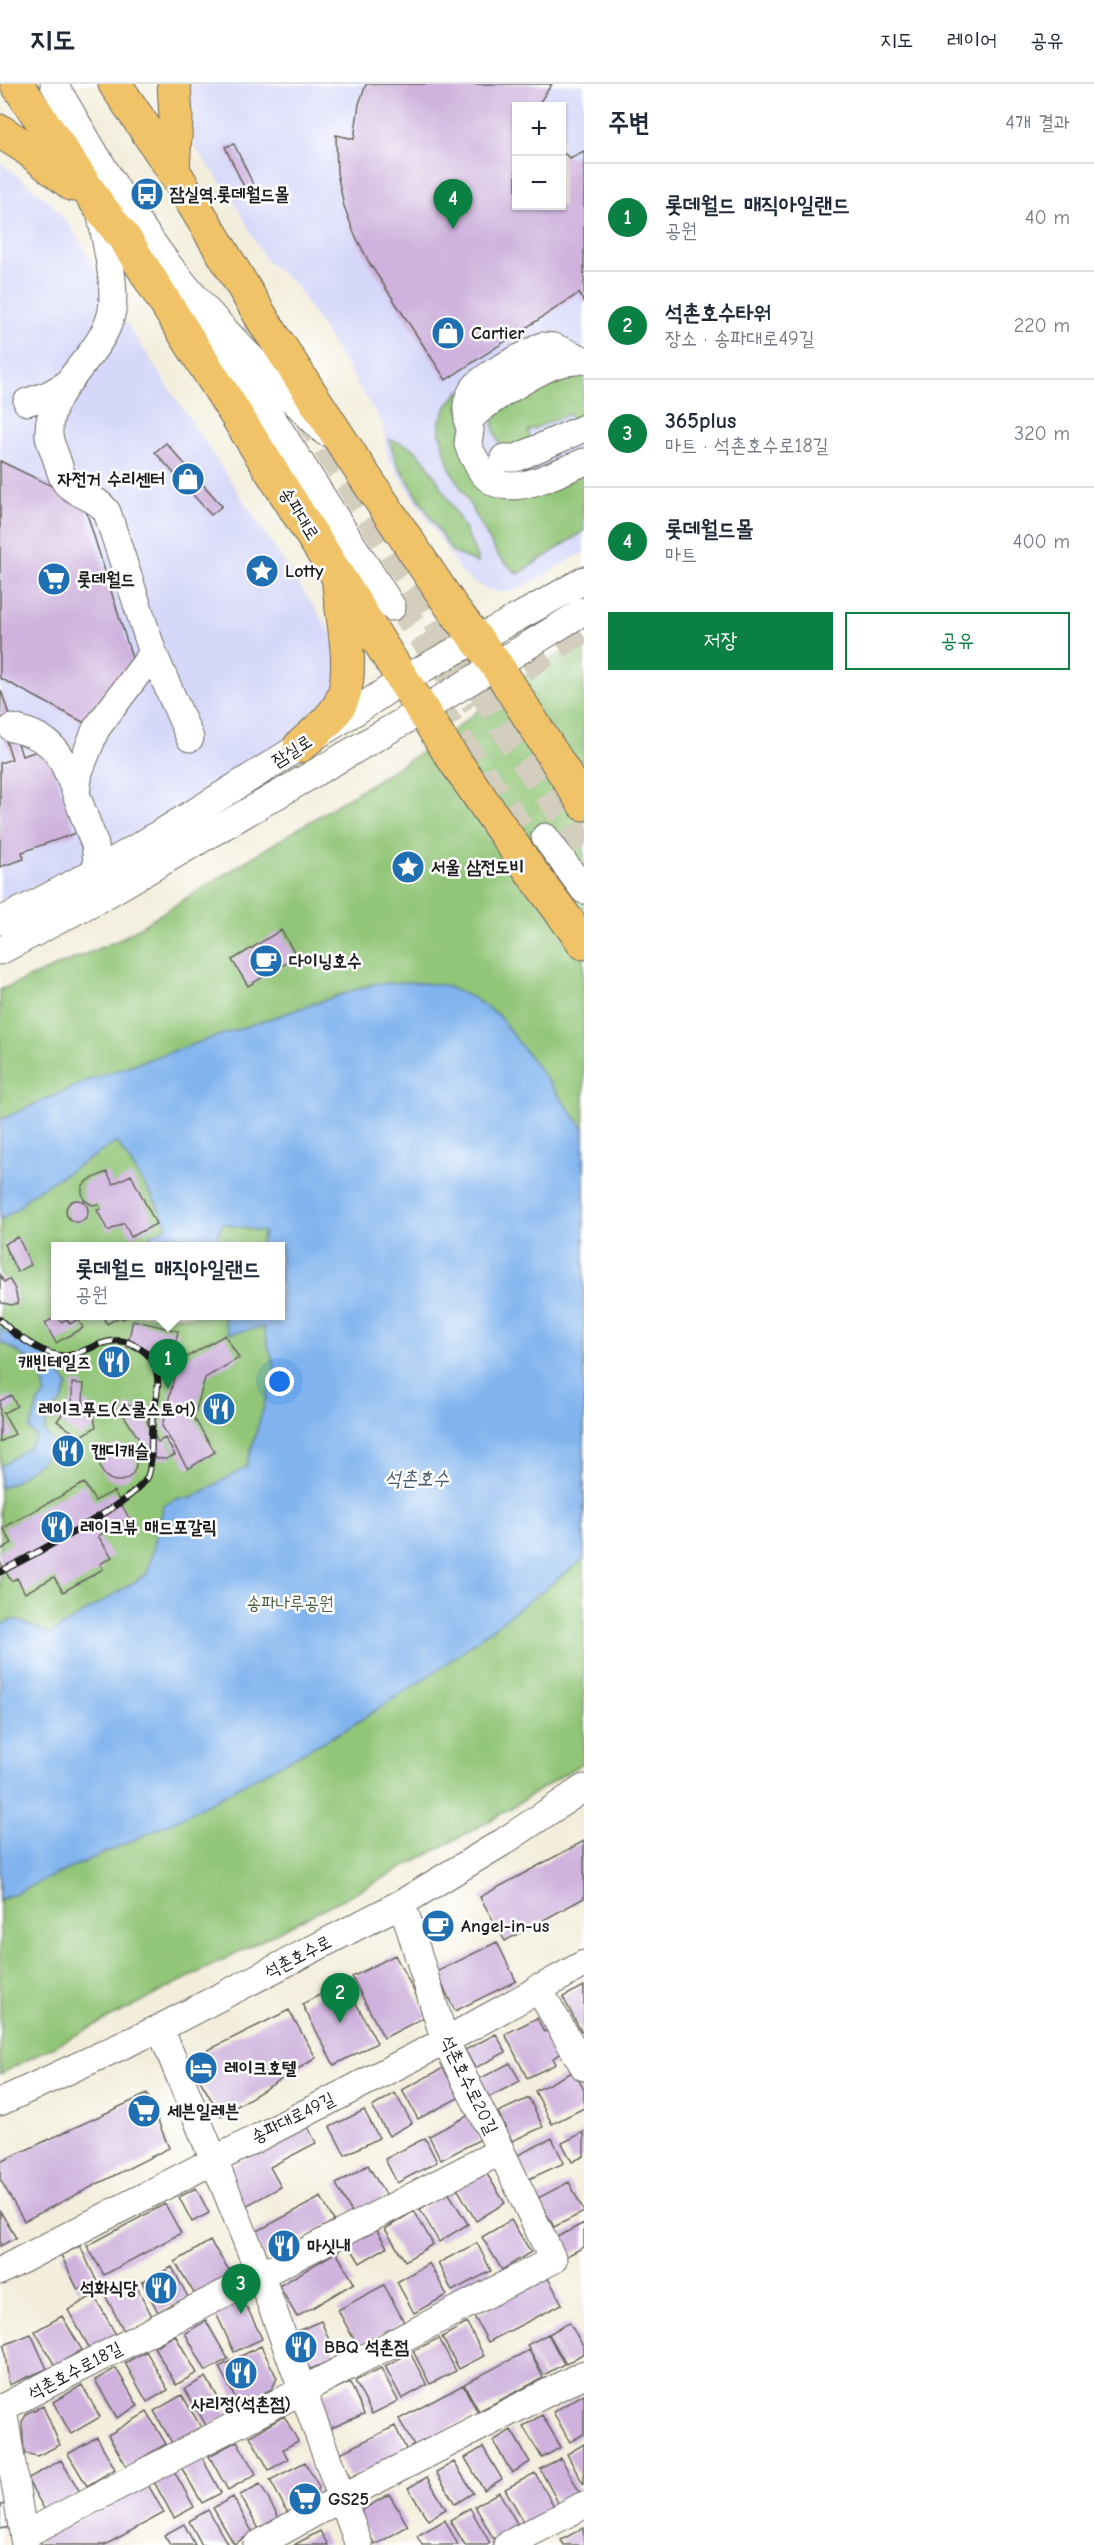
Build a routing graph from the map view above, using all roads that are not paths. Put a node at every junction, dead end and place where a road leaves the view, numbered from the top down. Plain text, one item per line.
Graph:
1 (17, 84) edge
2 (54, 84) edge
3 (115, 84) edge
4 (174, 84) edge
5 (0, 131) edge
6 (173, 170) junction
7 (99, 206) junction
8 (125, 238) junction
9 (223, 329) junction
10 (584, 360) edge
11 (66, 385) junction
12 (27, 402) dead end
13 (582, 446) edge
14 (504, 458) dead end
15 (357, 465) junction
16 (584, 567) edge
17 (338, 577) junction
18 (584, 580) edge
19 (547, 602) junction
20 (584, 611) edge
21 (153, 653) junction
22 (488, 653) junction
23 (403, 680) junction
24 (423, 710) junction
25 (4, 728) edge
26 (190, 738) dead end
27 (300, 746) junction
28 (76, 794) junction
29 (584, 804) edge
30 (98, 870) junction
31 (584, 871) edge
32 (584, 890) edge
33 (0, 921) edge
34 (584, 943) edge
35 (0, 951) edge
36 (584, 1788) edge
37 (402, 1903) junction
38 (584, 1964) edge
39 (538, 1988) junction
40 (160, 2028) junction
41 (445, 2041) junction
42 (584, 2067) edge
43 (0, 2102) edge
44 (501, 2151) junction
45 (213, 2159) junction
46 (553, 2260) joint
47 (0, 2271) edge
48 (260, 2274) junction
49 (584, 2374) edge
50 (301, 2390) junction
51 (2, 2409) edge
52 (341, 2498) junction
53 (584, 2505) edge
54 (25, 2540) edge
55 (257, 2545) edge
56 (359, 2545) edge
57 (507, 2545) edge

1 - 7 main road, 송파대로
2 - 9 street
3 - 6 main road
4 - 6 main road
5 - 7 main road
6 - 15 main road
7 - 8 main road, 송파대로
7 - 11 street
8 - 9 street
8 - 17 main road, 송파대로
9 - 15 street
10 - 13 street
11 - 12 street
11 - 21 street
13 - 14 street
15 - 22 main road
16 - 19 street
17 - 23 main road, 송파대로
17 - 27 main road
18 - 19 street, 잠실로
19 - 22 street, 잠실로
20 - 22 street, 잠실로
21 - 26 street
21 - 28 street
22 - 23 street, 잠실로
22 - 24 street, 잠실로
22 - 29 main road
23 - 24 main road, 송파대로
23 - 27 street, 잠실로
24 - 34 main road, 송파대로
24 - 35 street, 잠실로
25 - 28 street
27 - 30 street, 잠실로
28 - 30 street
30 - 33 street, 잠실로
31 - 32 street
36 - 37 street, 석촌호수로
37 - 40 street, 석촌호수로
37 - 41 street, 석촌호수로20길
38 - 39 street, 송파대로49길
39 - 41 street, 송파대로49길
39 - 42 street
40 - 43 street, 석촌호수로
40 - 45 street
41 - 44 street, 석촌호수로20길
41 - 45 street, 송파대로49길
44 - 46 street, 석촌호수로20길
44 - 48 street, 석촌호수로18길
45 - 47 street, 송파대로49길
45 - 48 street
46 - 50 street, 석촌호수로18길
48 - 50 street
48 - 51 street, 석촌호수로18길
49 - 52 street
50 - 52 street
50 - 54 street, 석촌호수로18길
51 - 54 street, 석촌호수로18길
52 - 55 street
52 - 56 street
53 - 57 street

